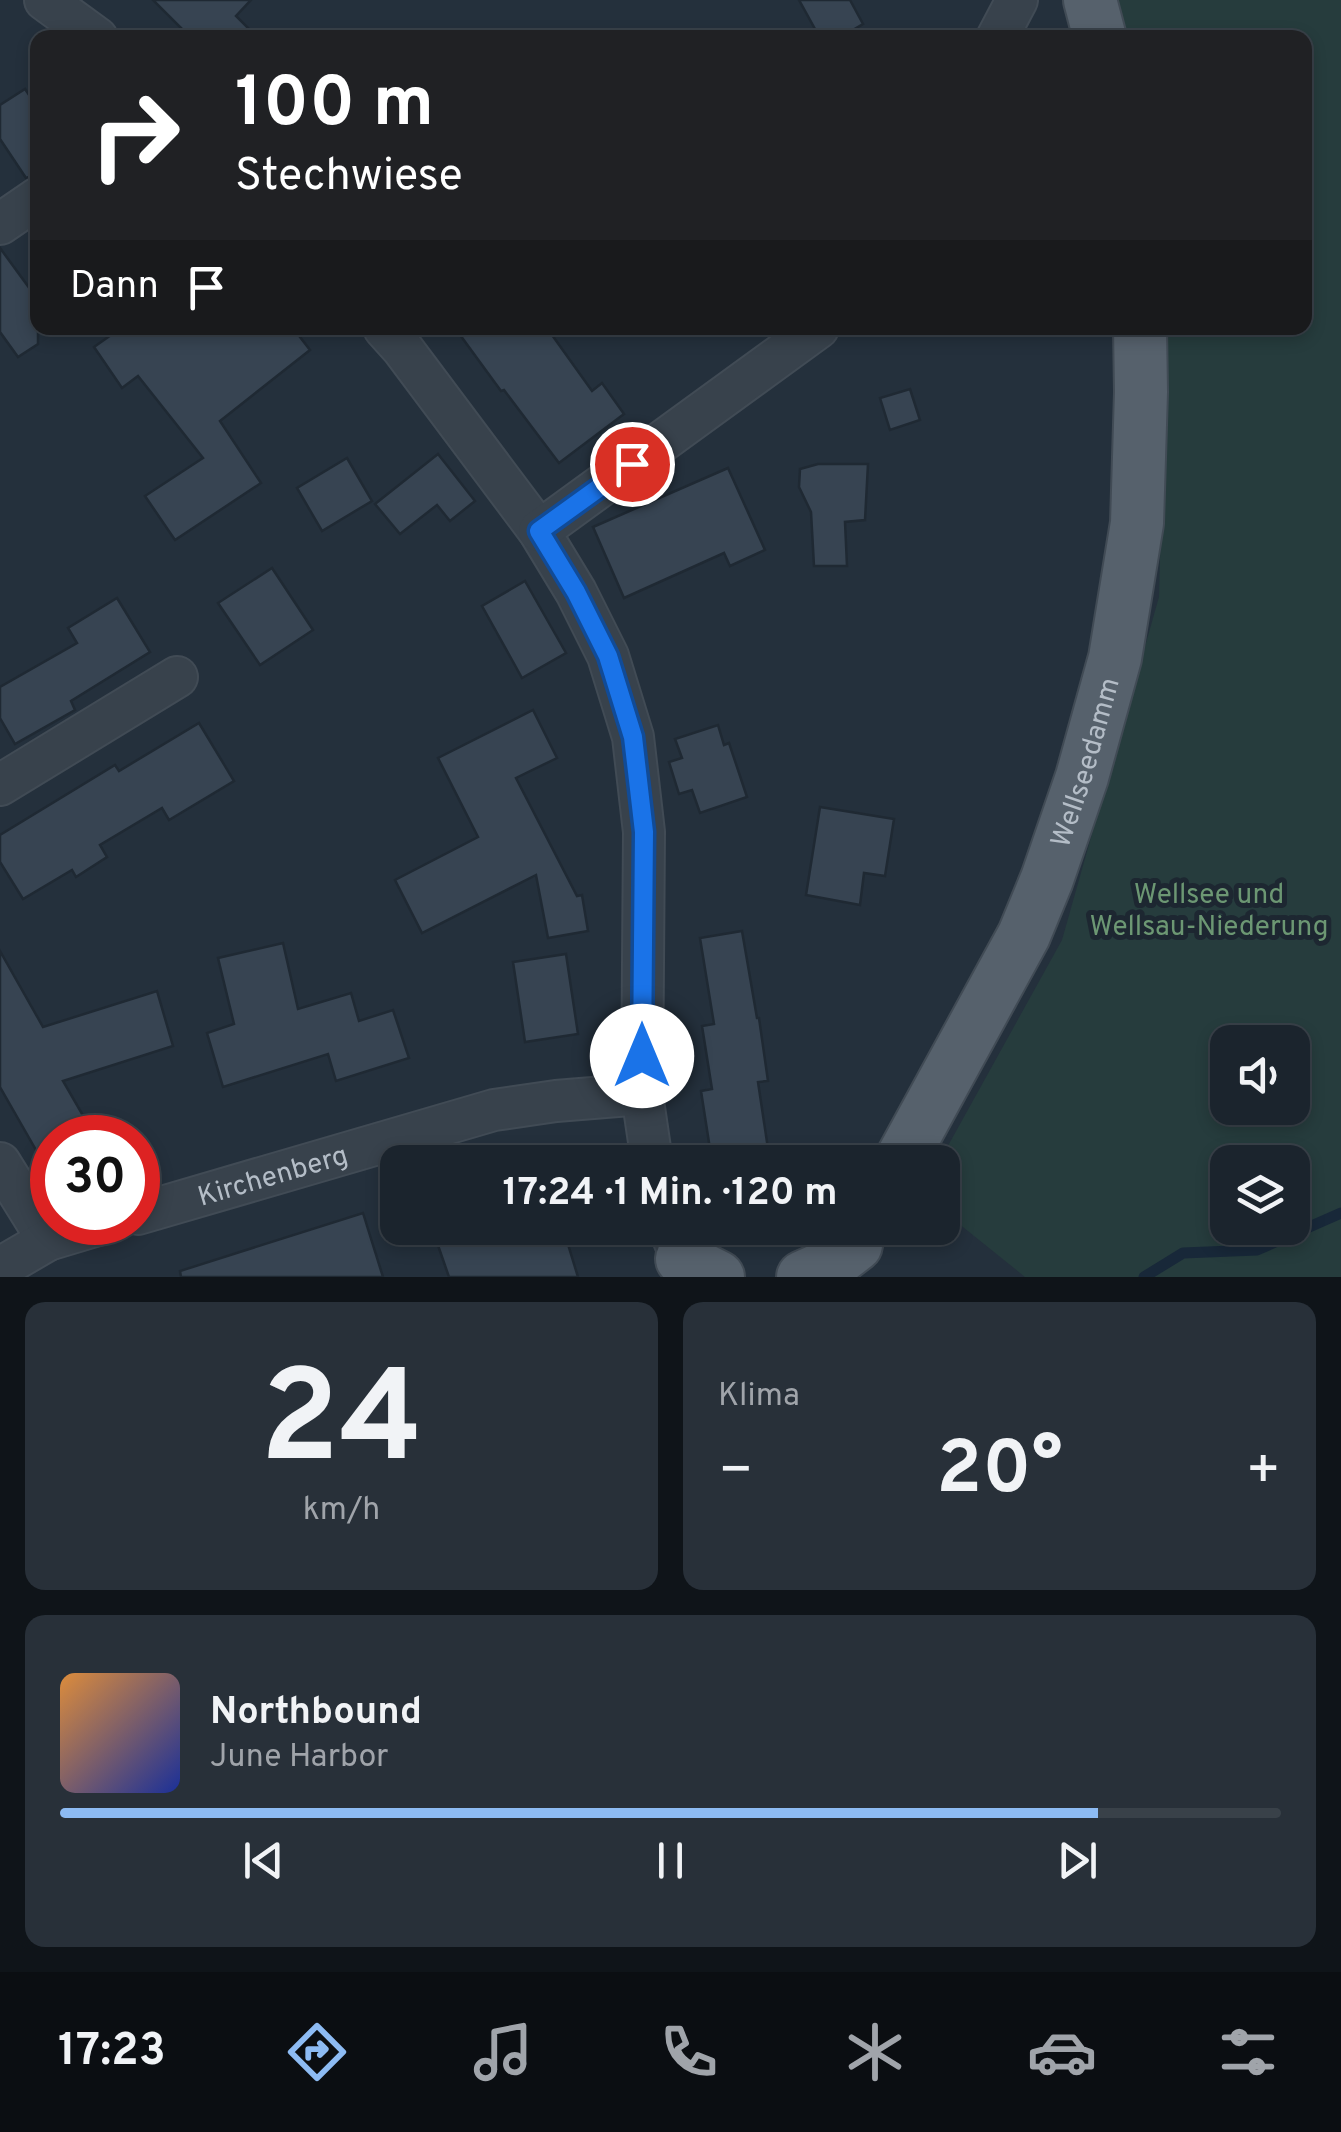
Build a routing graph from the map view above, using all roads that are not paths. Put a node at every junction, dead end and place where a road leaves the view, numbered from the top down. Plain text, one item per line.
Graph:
1 (44, 0) edge
2 (1017, 0) edge
3 (1090, 0) edge
4 (86, 30) edge
5 (1001, 30) edge
6 (1098, 30) edge
7 (30, 203) edge
8 (0, 224) edge
9 (390, 335) edge
10 (808, 335) edge
11 (1140, 335) edge
12 (539, 531) junction
13 (177, 677) dead end
14 (0, 785) edge
15 (642, 1094) junction
16 (650, 1145) edge
17 (909, 1145) edge
18 (0, 1163) edge
19 (160, 1208) edge
20 (30, 1211) edge
21 (39, 1245) edge
22 (852, 1250) edge
23 (0, 1268) edge
24 (803, 1277) edge

1 - 4 street
2 - 5 street
3 - 6 main road
7 - 8 street
9 - 12 street
10 - 12 street
11 - 17 main road, Wellseedamm
12 - 15 street
13 - 14 street
15 - 16 street
15 - 19 street, Kirchenberg
18 - 20 street
21 - 23 street
22 - 24 main road

